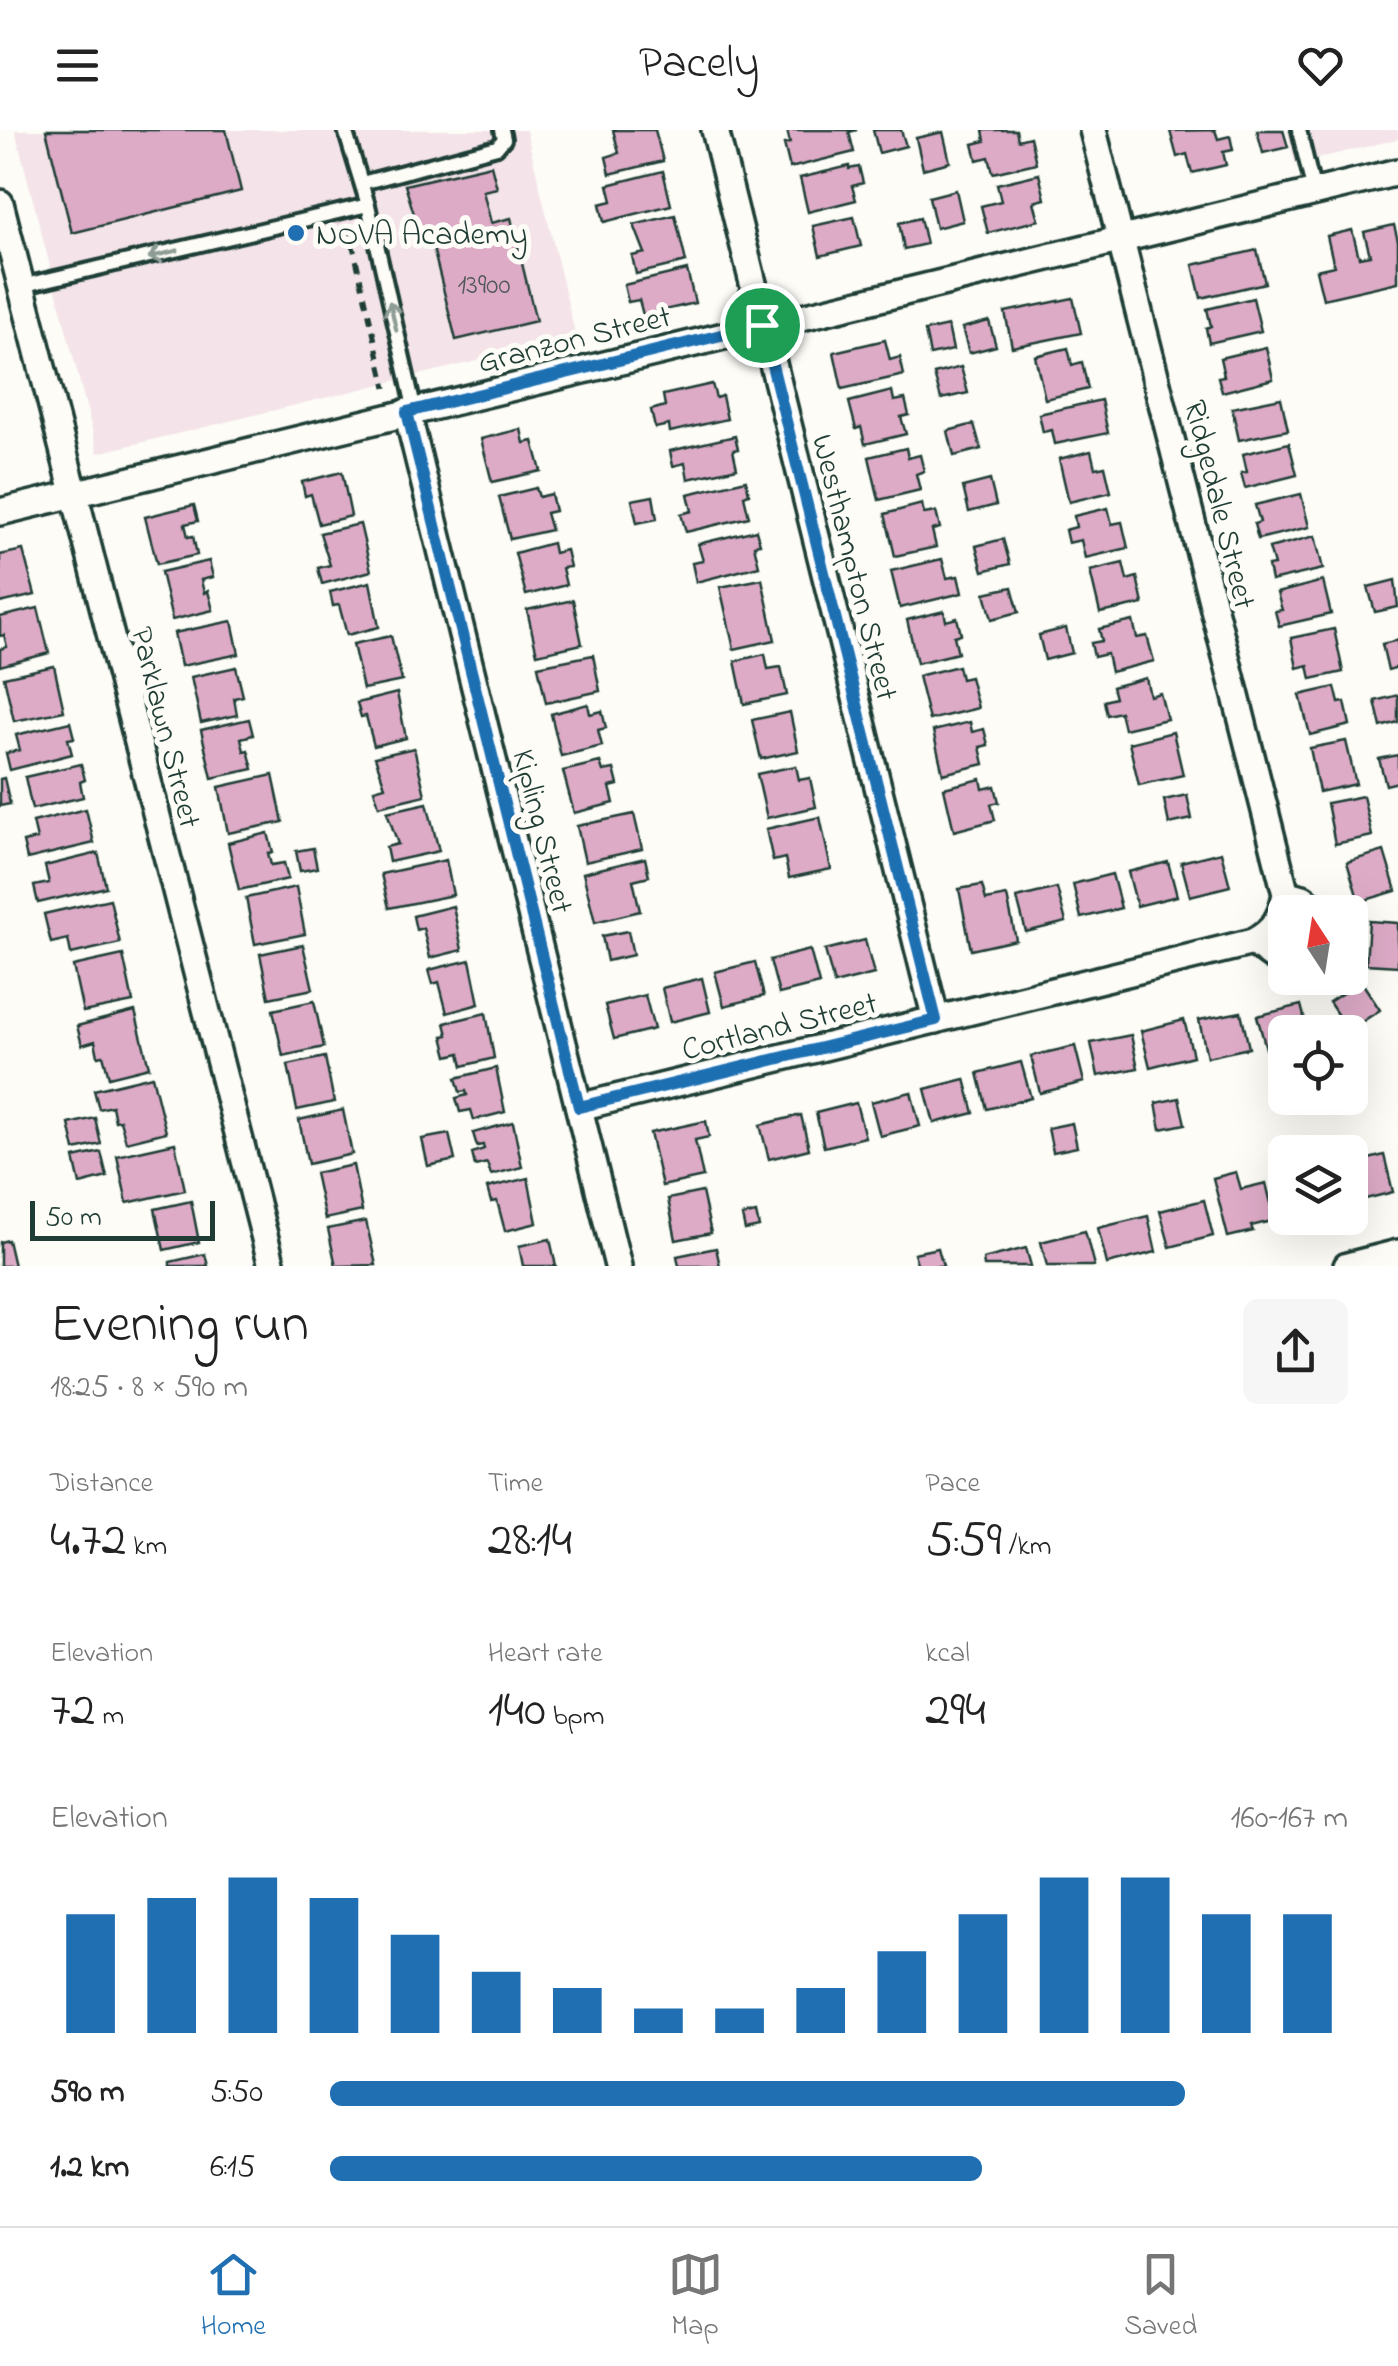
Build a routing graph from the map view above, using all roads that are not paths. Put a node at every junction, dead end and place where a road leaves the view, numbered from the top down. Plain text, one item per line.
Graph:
1 (345, 130) edge
2 (502, 130) edge
3 (714, 130) edge
4 (1093, 130) edge
5 (1298, 130) edge
6 (1398, 172) edge
7 (362, 182) junction
8 (1314, 192) junction
9 (0, 203) edge
10 (368, 204) junction
11 (1120, 238) junction
12 (21, 286) junction
13 (762, 325) junction
14 (411, 412) junction
15 (74, 494) junction
16 (0, 512) edge
17 (1286, 894) junction
18 (1290, 895) edge
19 (1254, 942) junction
20 (1268, 953) edge
21 (936, 1020) junction
22 (579, 1107) junction
23 (1398, 1253) edge
24 (272, 1266) edge
25 (618, 1266) edge
26 (1347, 1266) edge

1 - 7 lane
2 - 7 lane
3 - 13 street, Westhampton Street
4 - 11 street, Ridgedale Street
5 - 8 lane
6 - 8 street, Granzon Street
7 - 10 lane
8 - 11 street, Granzon Street
9 - 12 street, Parklawn Street
10 -> 12 lane
14 -> 10 lane
11 - 13 street, Granzon Street
11 - 17 street, Ridgedale Street
12 - 15 street, Parklawn Street
13 - 14 street, Granzon Street
13 - 21 street, Westhampton Street
14 - 15 street, Granzon Street
14 - 22 street, Kipling Street
15 - 16 street, Granzon Street
15 - 24 street, Parklawn Street
17 - 18 street
17 - 19 street, Cortland Street
19 - 20 street
19 - 21 street, Cortland Street
21 - 22 street, Cortland Street
22 - 25 street, Kipling Street
23 - 26 street

